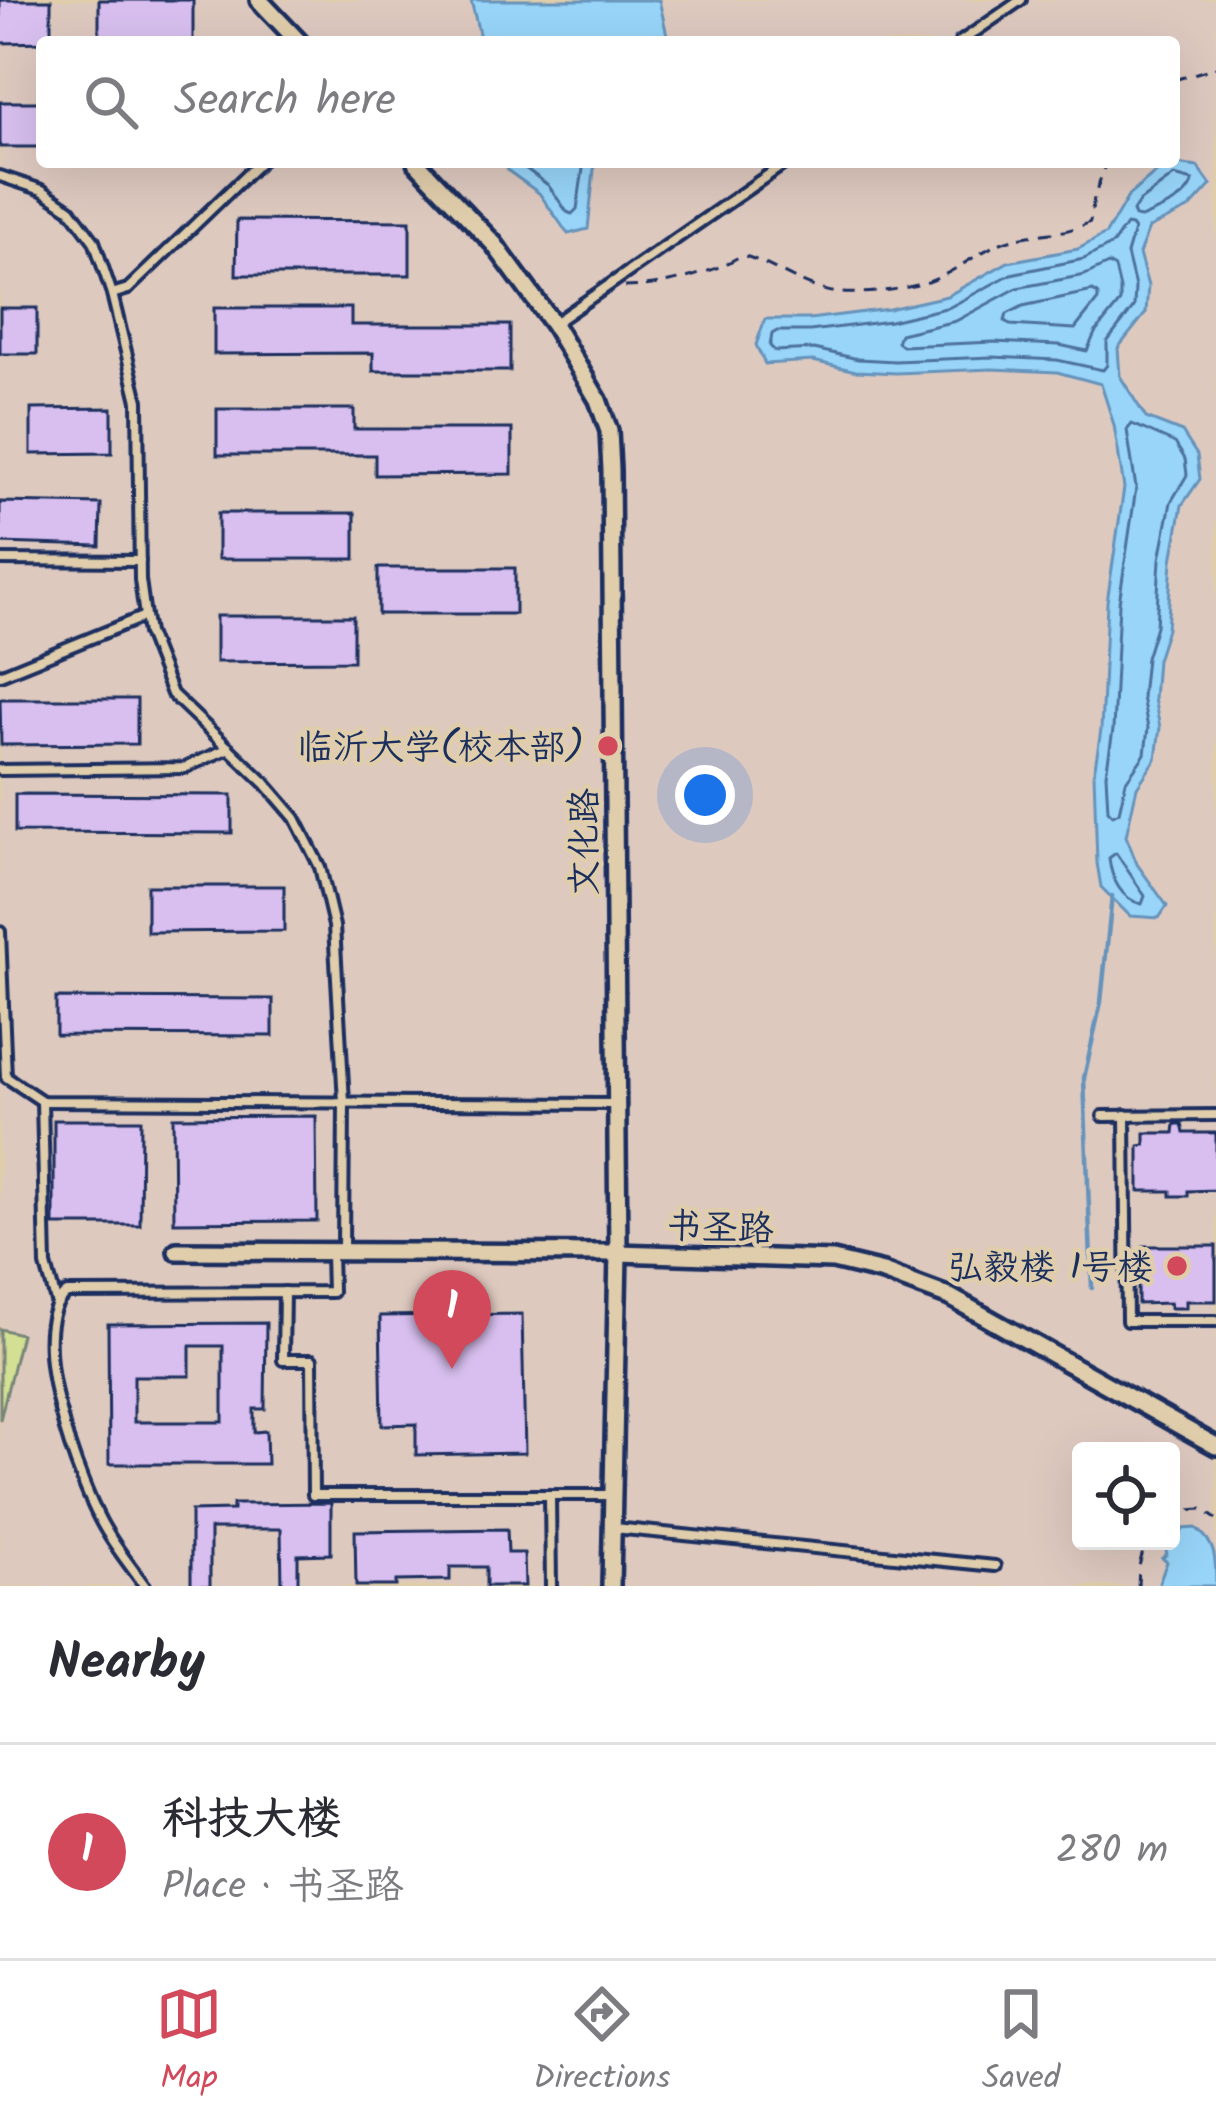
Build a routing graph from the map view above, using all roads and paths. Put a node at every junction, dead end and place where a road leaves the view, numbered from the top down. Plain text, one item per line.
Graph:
1 (259, 0) edge
2 (1021, 0) edge
3 (293, 36) edge
4 (969, 36) edge
5 (1216, 67) edge
6 (1180, 78) edge
7 (254, 168) edge
8 (422, 168) edge
9 (778, 168) edge
10 (1104, 168) edge
11 (0, 176) edge
12 (606, 287) junction
13 (112, 294) junction
14 (553, 324) junction
15 (0, 560) edge
16 (140, 561) junction
17 (145, 616) junction
18 (0, 675) edge
19 (229, 748) junction
20 (0, 770) edge
21 (0, 932) edge
22 (41, 1101) junction
23 (344, 1102) junction
24 (615, 1104) junction
25 (1216, 1114) edge
26 (1125, 1115) junction
27 (1103, 1116) dead end
28 (177, 1251) dead end
29 (337, 1252) junction
30 (618, 1253) junction
31 (284, 1292) junction
32 (56, 1301) junction
33 (1216, 1321) edge
34 (1216, 1446) edge
35 (550, 1495) junction
36 (611, 1495) junction
37 (1180, 1514) edge
38 (1216, 1519) edge
39 (611, 1527) junction
40 (1143, 1550) edge
41 (994, 1566) dead end
42 (145, 1586) edge
43 (551, 1586) edge
44 (611, 1586) edge
45 (1138, 1586) edge

1 - 3 street
2 - 4 lane
5 - 6 path
7 - 13 lane
8 - 14 street, 文化路
9 - 12 lane
10 - 12 path
11 - 13 lane
12 - 14 lane
13 - 16 lane
14 - 24 street, 文化路
15 - 16 lane
16 - 17 lane
17 - 18 lane
17 - 19 lane
19 - 20 lane
19 - 23 lane
21 - 22 lane
22 - 23 lane
22 - 32 lane
23 - 24 lane
23 - 29 lane
24 - 30 street, 文化路
25 - 26 lane
26 - 27 lane
26 - 33 lane
28 - 29 street, 书圣路
29 - 30 street, 书圣路
29 - 31 lane
30 - 34 street, 书圣路
30 - 36 street, 文化路
31 - 32 lane
31 - 35 lane
32 - 42 lane
35 - 36 lane
35 - 43 lane
36 - 39 street, 文化路
37 - 38 path
39 - 41 lane
39 - 44 street, 文化路
40 - 45 path

